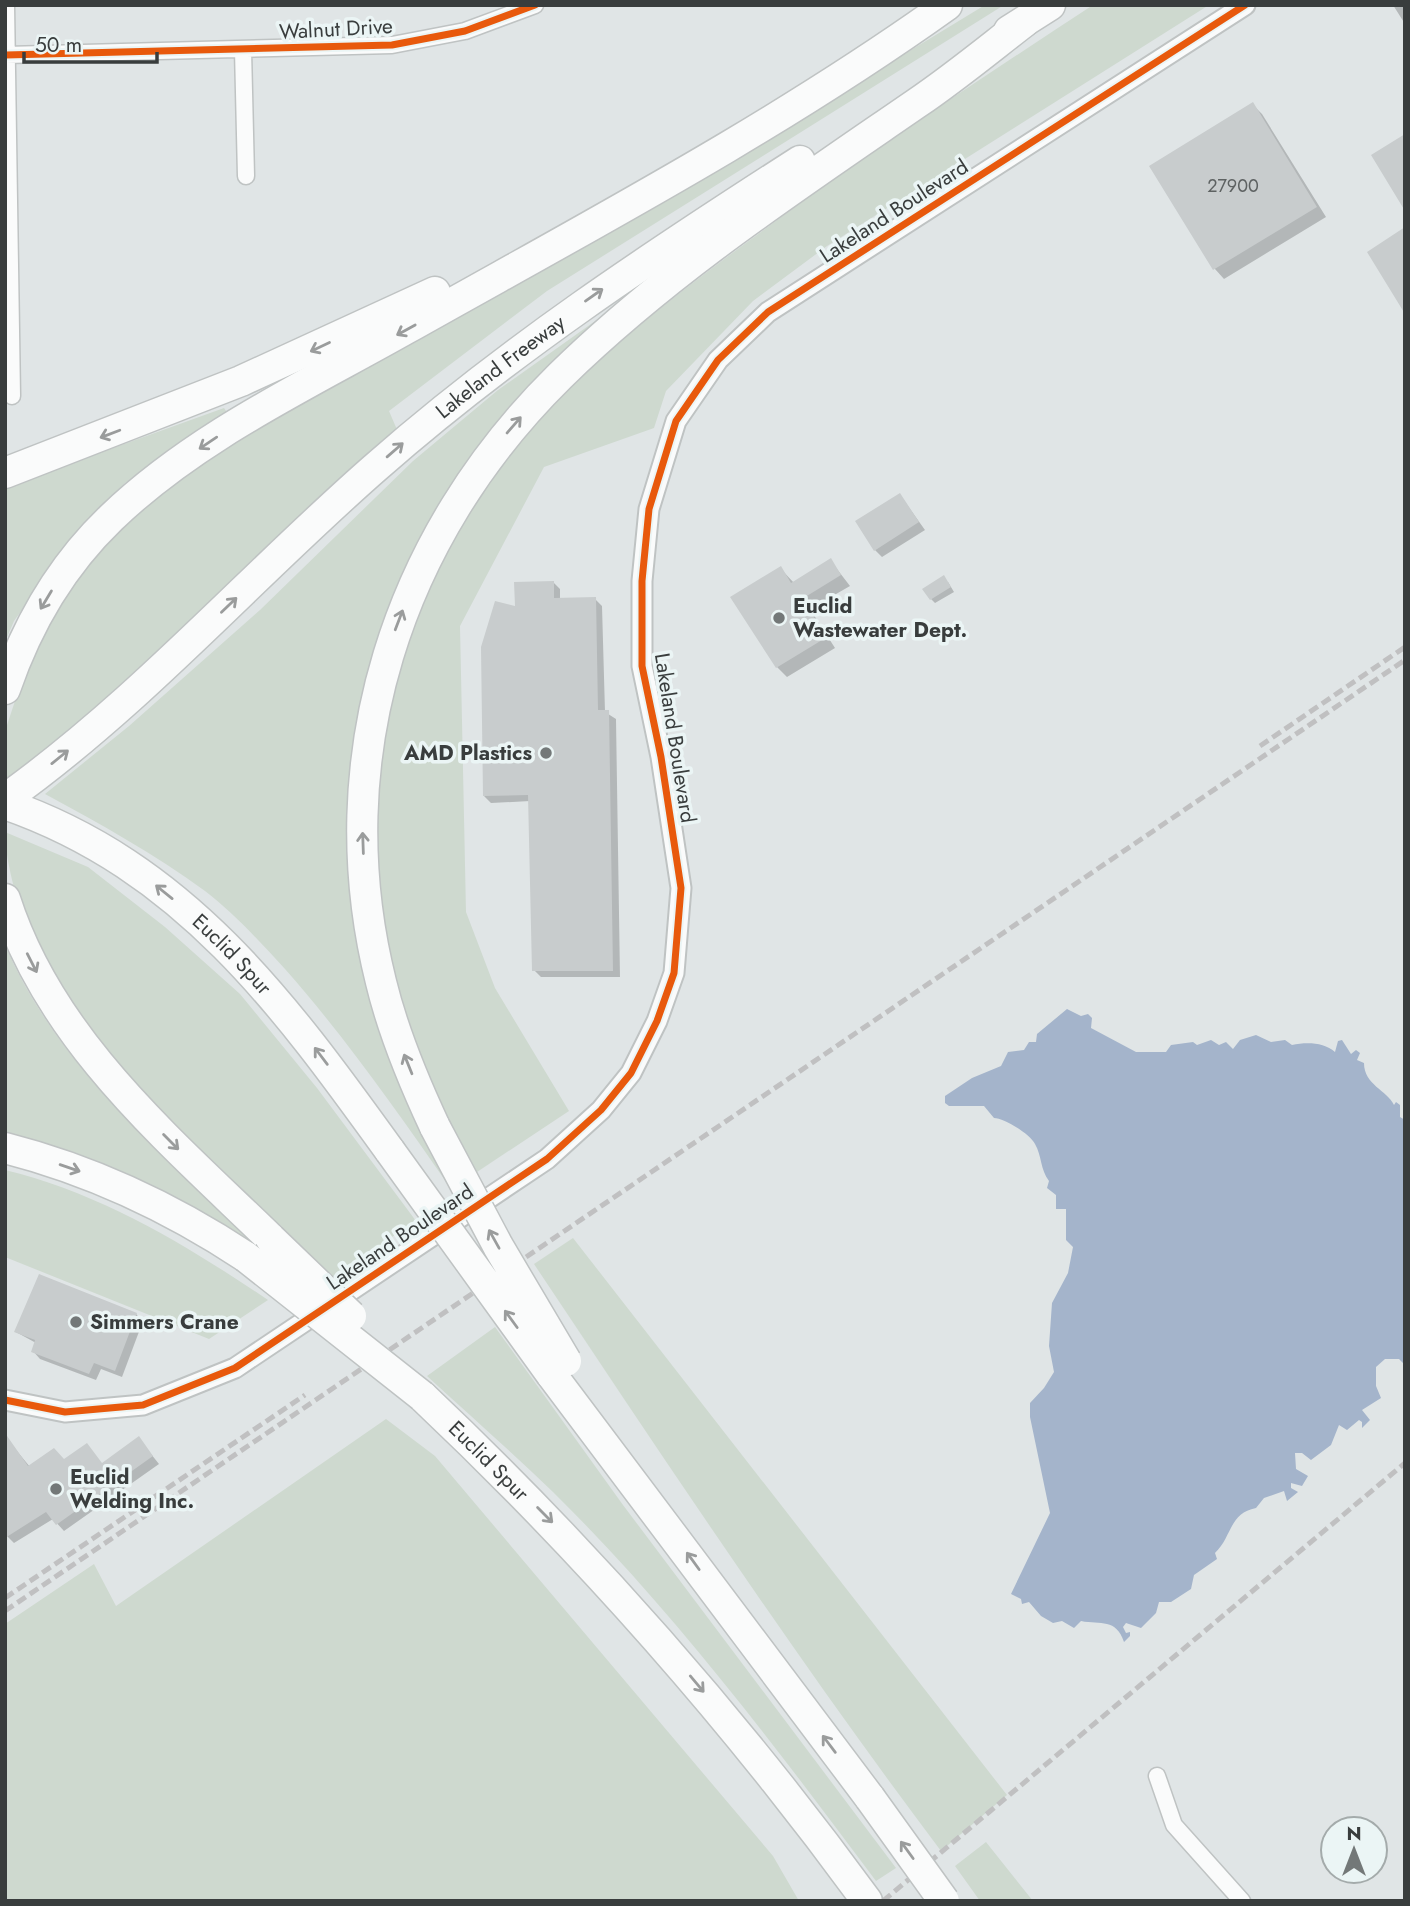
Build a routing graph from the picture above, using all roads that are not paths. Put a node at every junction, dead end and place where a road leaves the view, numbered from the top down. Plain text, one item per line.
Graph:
1 (6, 5) edge
2 (535, 5) edge
3 (936, 5) edge
4 (947, 5) edge
5 (1050, 5) edge
6 (1245, 5) edge
7 (1024, 22) junction
8 (243, 50) junction
9 (6, 55) edge
10 (6, 167) edge
11 (246, 176) dead end
12 (12, 396) dead end
13 (5, 473) edge
14 (5, 689) edge
15 (5, 801) edge
16 (5, 900) edge
17 (5, 1148) edge
18 (558, 1368) junction
19 (422, 1396) junction
20 (5, 1400) edge
21 (1157, 1776) dead end
22 (867, 1901) edge
23 (944, 1901) edge
24 (1242, 1901) edge

1 - 9 street
2 - 8 street, Walnut Drive
3 -> 13 highway
4 -> 14 highway
5 - 7 highway, Lakeland Freeway
6 - 20 street, Lakeland Boulevard
15 -> 7 highway, Lakeland Freeway
18 -> 7 highway, bridge
8 - 9 street, Walnut Drive
8 - 11 street
9 - 10 street
10 - 12 street
18 -> 15 highway, Euclid Spur, bridge
16 -> 19 highway, bridge
17 -> 19 highway, Euclid Spur, bridge
23 -> 18 highway, bridge
19 -> 22 highway, Euclid Spur
21 - 24 street

